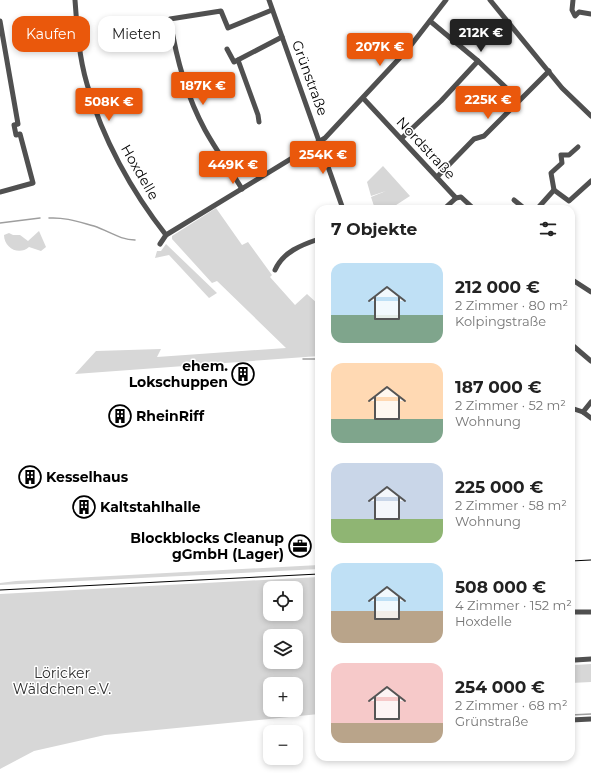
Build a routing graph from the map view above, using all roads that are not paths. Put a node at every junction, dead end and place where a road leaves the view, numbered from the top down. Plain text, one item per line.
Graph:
1 (75, 0) edge
2 (269, 0) edge
3 (446, 0) edge
4 (490, 0) edge
5 (573, 0) edge
6 (272, 10) junction
7 (591, 14) edge
8 (0, 21) edge
9 (430, 21) junction
10 (0, 24) edge
11 (282, 37) junction
12 (227, 49) dead end
13 (238, 60) junction
14 (478, 61) junction
15 (0, 64) edge
16 (6, 64) junction
17 (549, 71) junction
18 (363, 98) junction
19 (519, 100) junction
20 (591, 116) edge
21 (259, 122) dead end
22 (402, 138) junction
23 (320, 141) junction
24 (578, 147) dead end
25 (437, 177) junction
26 (591, 181) edge
27 (242, 189) junction
28 (554, 190) junction
29 (0, 192) edge
30 (456, 198) junction
31 (514, 200) dead end
32 (342, 205) edge
33 (448, 205) edge
34 (470, 205) edge
35 (520, 205) edge
36 (541, 205) edge
37 (166, 235) junction
38 (315, 241) edge
39 (160, 244) dead end
40 (274, 270) dead end
41 (575, 281) edge
42 (591, 292) edge
43 (575, 347) edge
44 (591, 361) edge
45 (591, 402) edge
46 (575, 409) edge
47 (583, 412) junction
48 (591, 418) edge
49 (575, 612) edge
50 (591, 612) edge
51 (591, 659) edge
52 (575, 660) edge
53 (591, 719) edge
54 (575, 720) edge

1 - 37 street, Hoxdelle
2 - 6 street, Grünstraße
3 - 9 street
4 - 17 street
5 - 7 street
6 - 11 street, Grünstraße
6 - 27 street
8 - 10 street
9 - 14 street
9 - 18 street
10 - 16 street
11 - 13 street
11 - 23 street, Grünstraße
12 - 13 street
13 - 21 street
14 - 19 street
14 - 22 street
15 - 16 street
16 - 29 street
17 - 19 street
17 - 20 street
18 - 22 street, Nordstraße
18 - 23 street
19 - 25 street
22 - 25 street, Nordstraße
23 - 27 street
23 - 32 street, Grünstraße
24 - 28 street
25 - 30 street, Nordstraße
26 - 28 street
27 - 37 street
28 - 36 street
30 - 33 street
30 - 34 street, Nordstraße
31 - 35 street
37 - 39 street
38 - 40 street
41 - 42 street
43 - 44 street
45 - 47 street
46 - 47 street
47 - 48 street
49 - 50 street
51 - 52 street
53 - 54 street

